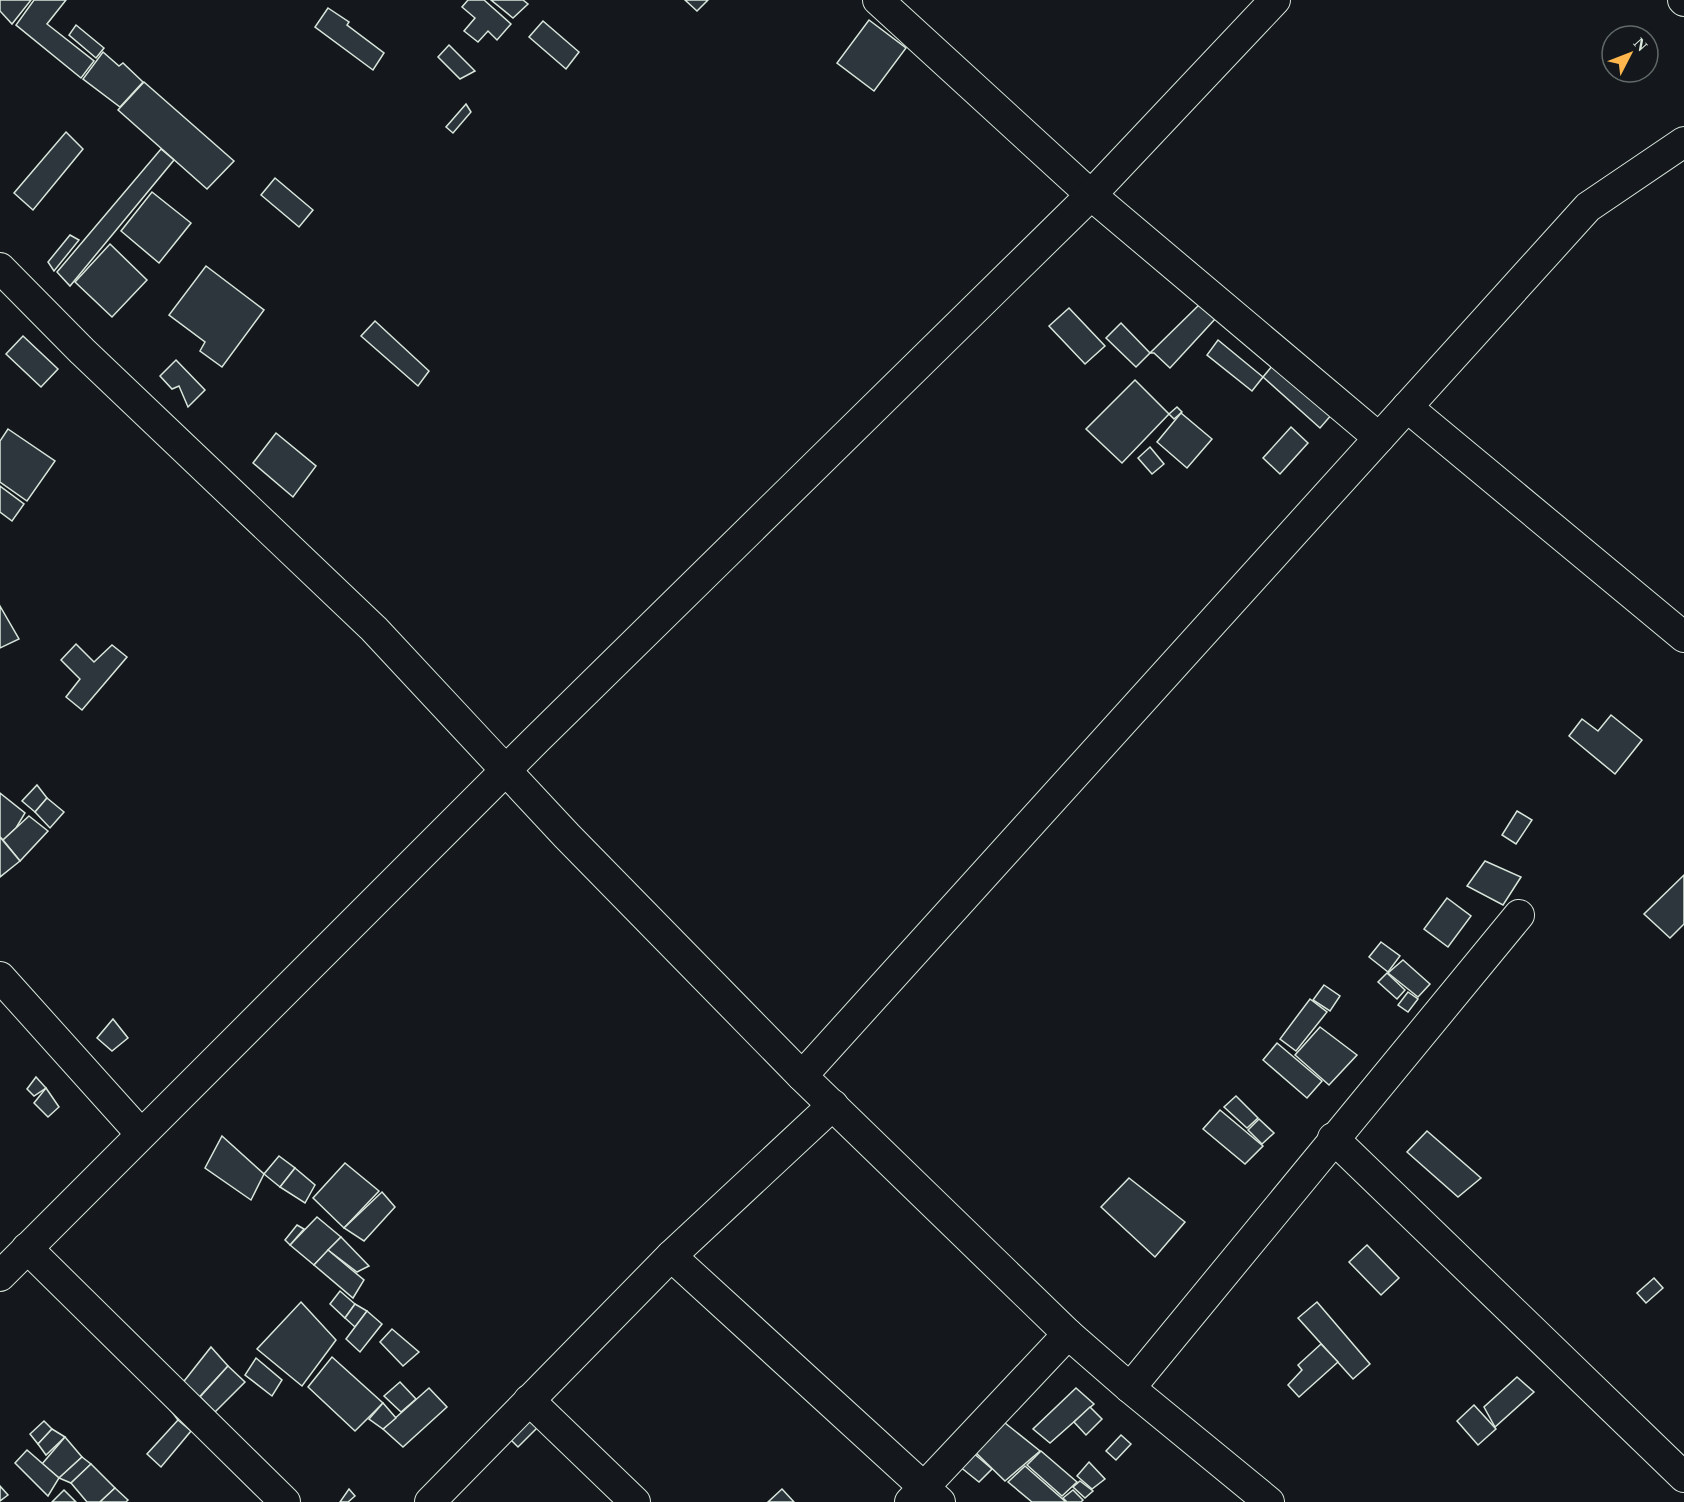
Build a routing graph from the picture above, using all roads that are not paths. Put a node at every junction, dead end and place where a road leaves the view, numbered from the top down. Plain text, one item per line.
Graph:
1 (878, 0) edge
2 (1275, 0) edge
3 (1684, 142) edge
4 (1091, 195) junction
5 (0, 268) edge
6 (1407, 407) junction
7 (1379, 438) junction
8 (1684, 637) edge
9 (506, 770) junction
10 (1519, 915) dead end
11 (0, 977) edge
12 (802, 1076) junction
13 (833, 1105) junction
14 (141, 1134) junction
15 (1333, 1138) junction
16 (27, 1248) junction
17 (672, 1256) junction
18 (0, 1276) edge
19 (1068, 1334) junction
20 (1130, 1388) junction
21 (530, 1400) junction
22 (1684, 1478) edge
23 (925, 1497) edge
24 (285, 1502) edge
25 (430, 1502) edge
26 (635, 1502) edge
27 (1269, 1502) edge

1 - 4 street
2 - 4 street
3 - 6 street
4 - 7 street
4 - 9 street
5 - 9 street
6 - 7 street
6 - 8 street
7 - 12 street
9 - 12 street
9 - 14 street
10 - 15 street
11 - 14 street
12 - 13 street
13 - 17 street
13 - 19 street
14 - 16 street
15 - 20 street
15 - 22 street
16 - 18 street
16 - 24 street
17 - 21 street
17 - 23 street
19 - 20 street
19 - 23 street
20 - 27 street
21 - 25 street
21 - 26 street

